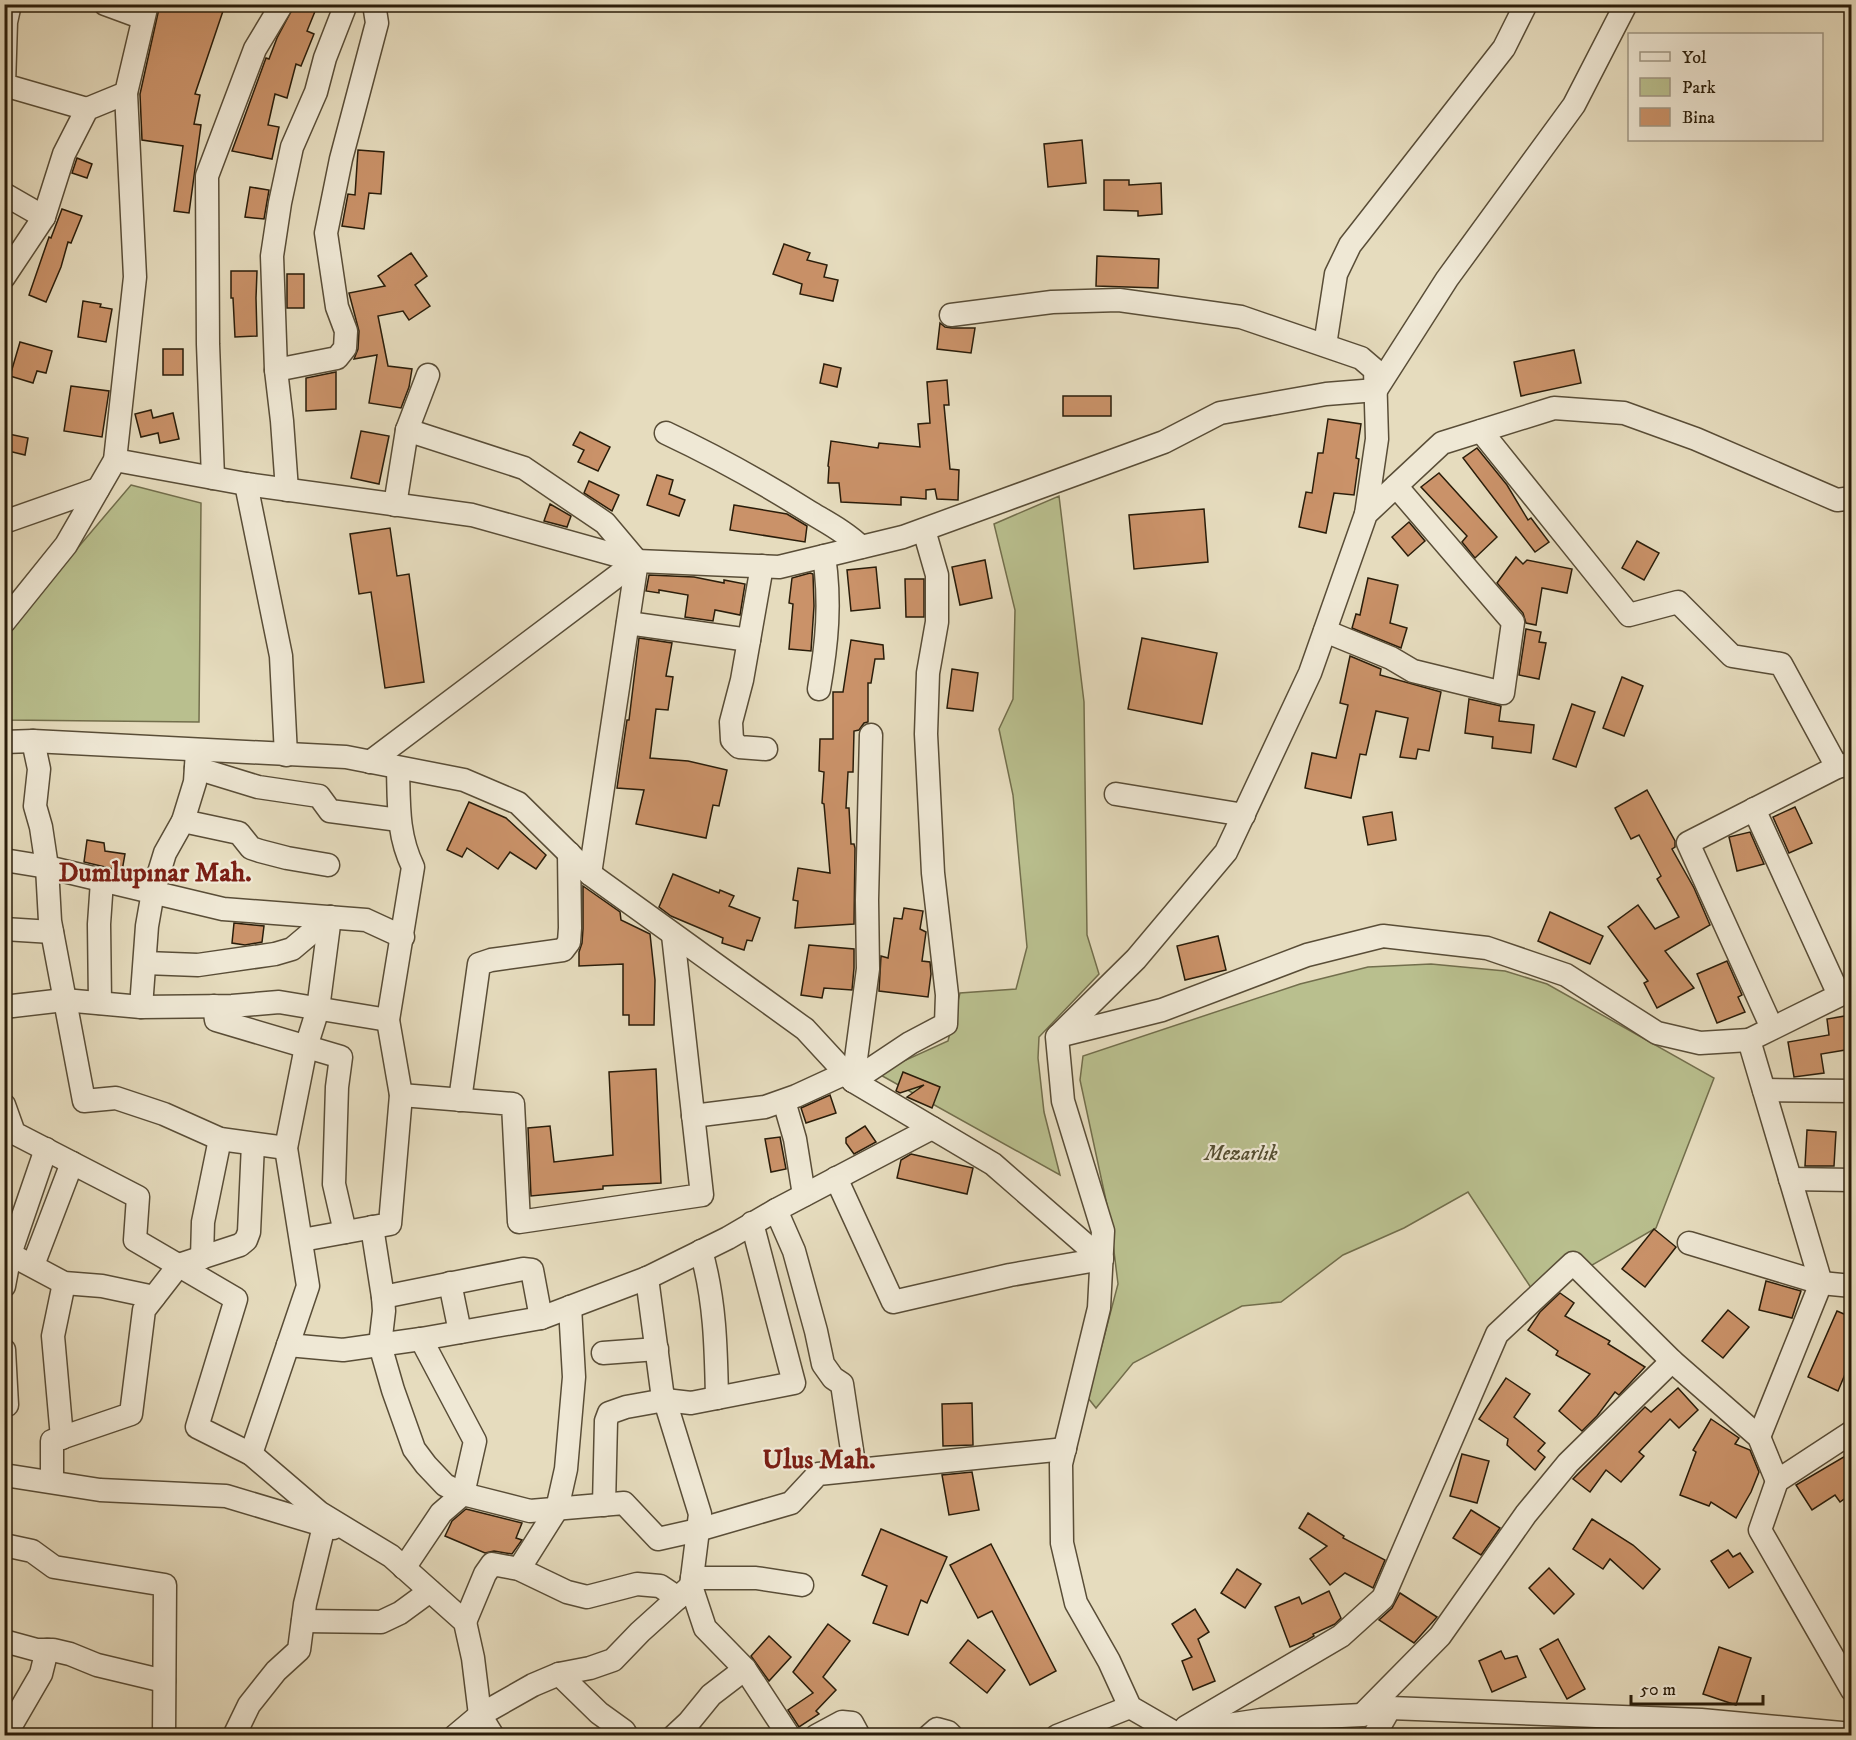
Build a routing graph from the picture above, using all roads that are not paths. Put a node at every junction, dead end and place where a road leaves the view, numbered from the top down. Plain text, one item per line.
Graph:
1 (10, 4) edge
2 (105, 4) edge
3 (282, 4) edge
4 (346, 4) edge
5 (374, 4) edge
6 (1526, 4) edge
7 (1626, 4) edge
8 (145, 11) edge
9 (126, 93) junction
10 (87, 109) junction
11 (4, 194) edge
12 (44, 217) junction
13 (4, 277) edge
14 (951, 315) dead end
15 (1325, 345) junction
16 (276, 370) junction
17 (428, 375) dead end
18 (1376, 390) junction
19 (407, 430) junction
20 (1481, 431) junction
21 (666, 433) dead end
22 (115, 460) junction
23 (213, 478) junction
24 (246, 484) junction
25 (1396, 486) junction
26 (98, 489) junction
27 (287, 490) junction
28 (1851, 498) edge
29 (395, 505) junction
30 (1366, 514) junction
31 (4, 522) edge
32 (924, 530) junction
33 (861, 547) junction
34 (824, 556) junction
35 (637, 561) junction
36 (762, 567) junction
37 (4, 622) edge
38 (628, 623) junction
39 (1325, 631) junction
40 (749, 640) junction
41 (819, 689) dead end
42 (871, 735) dead end
43 (33, 741) junction
44 (4, 742) edge
45 (766, 749) dead end
46 (286, 755) junction
47 (197, 759) junction
48 (370, 762) junction
49 (1844, 765) edge
50 (398, 768) junction
51 (1116, 794) dead end
52 (1754, 809) junction
53 (1244, 815) junction
54 (399, 820) junction
55 (183, 821) junction
56 (569, 853) junction
57 (4, 860) edge
58 (328, 865) dead end
59 (47, 867) junction
60 (590, 874) junction
61 (102, 882) junction
62 (153, 892) junction
63 (330, 917) junction
64 (4, 929) edge
65 (52, 932) junction
66 (673, 935) junction
67 (403, 937) junction
68 (144, 963) junction
69 (1845, 992) edge
70 (64, 1000) junction
71 (100, 1003) junction
72 (214, 1006) junction
73 (4, 1007) edge
74 (141, 1007) junction
75 (318, 1009) junction
76 (388, 1020) junction
77 (1772, 1028) junction
78 (1057, 1036) junction
79 (1749, 1040) junction
80 (306, 1047) junction
81 (849, 1077) junction
82 (1764, 1090) junction
83 (1851, 1091) edge
84 (401, 1095) junction
85 (460, 1100) junction
86 (784, 1101) junction
87 (4, 1105) edge
88 (693, 1116) junction
89 (932, 1128) junction
90 (220, 1139) junction
91 (253, 1144) junction
92 (286, 1148) junction
93 (46, 1149) junction
94 (72, 1163) junction
95 (836, 1178) junction
96 (1790, 1179) junction
97 (1851, 1180) edge
98 (804, 1195) junction
99 (776, 1210) junction
100 (752, 1223) junction
101 (372, 1227) junction
102 (345, 1232) junction
103 (302, 1240) junction
104 (1689, 1243) dead end
105 (701, 1251) junction
106 (7, 1253) edge
107 (202, 1257) junction
108 (1102, 1259) junction
109 (33, 1265) junction
110 (179, 1265) junction
111 (647, 1278) junction
112 (64, 1283) junction
113 (450, 1283) junction
114 (1821, 1283) junction
115 (4, 1286) edge
116 (1851, 1286) edge
117 (154, 1297) junction
118 (383, 1297) junction
119 (570, 1307) junction
120 (541, 1318) junction
121 (460, 1332) junction
122 (421, 1339) junction
123 (288, 1345) junction
124 (380, 1345) junction
125 (657, 1349) junction
126 (4, 1350) edge
127 (603, 1353) dead end
128 (1672, 1361) junction
129 (717, 1398) junction
130 (665, 1400) junction
131 (4, 1406) edge
132 (1851, 1432) edge
133 (1759, 1437) junction
134 (62, 1438) junction
135 (1065, 1449) junction
136 (251, 1454) junction
137 (855, 1470) junction
138 (4, 1475) edge
139 (52, 1481) junction
140 (1777, 1481) junction
141 (463, 1494) junction
142 (604, 1505) junction
143 (557, 1509) junction
144 (324, 1526) junction
145 (698, 1530) junction
146 (357, 1536) junction
147 (4, 1545) edge
148 (404, 1568) junction
149 (519, 1569) junction
150 (802, 1585) dead end
151 (687, 1587) junction
152 (430, 1591) junction
153 (303, 1621) junction
154 (465, 1622) junction
155 (4, 1641) edge
156 (47, 1650) junction
157 (745, 1669) junction
158 (559, 1674) junction
159 (164, 1681) junction
160 (1851, 1690) edge
161 (1130, 1707) junction
162 (1390, 1708) junction
163 (480, 1715) junction
164 (1362, 1715) junction
165 (1851, 1734) edge
166 (1175, 1735) edge
167 (5, 1736) edge
168 (164, 1736) edge
169 (234, 1736) edge
170 (455, 1736) edge
171 (493, 1736) edge
172 (627, 1736) edge
173 (674, 1736) edge
174 (789, 1736) edge
175 (816, 1736) edge
176 (859, 1736) edge
177 (929, 1736) edge
178 (952, 1736) edge
179 (1057, 1736) edge
180 (1374, 1736) edge

1 - 10 street
2 - 8 street
3 - 23 street
4 - 16 street
5 - 16 street
6 - 15 street
7 - 18 street
8 - 9 street
9 - 10 street
9 - 22 street
10 - 12 street
11 - 12 street
12 - 13 street
14 - 15 street
15 - 18 street
16 - 27 street
17 - 19 street
18 - 30 street
18 - 32 street
19 - 29 street
19 - 35 street
20 - 25 street
20 - 28 street
20 - 49 street
21 - 33 street
22 - 23 street
22 - 26 street
23 - 24 street
24 - 27 street
24 - 46 street
25 - 30 street
25 - 39 street
26 - 31 street
26 - 37 street
27 - 29 street
29 - 35 street
30 - 39 street
32 - 33 street
32 - 81 street
33 - 34 street
34 - 36 street
34 - 41 street
35 - 36 street
35 - 38 street
35 - 48 street
36 - 40 street
38 - 40 street
38 - 60 street
39 - 53 street
40 - 45 street
42 - 81 street
43 - 44 street
43 - 47 street
43 - 59 street
46 - 47 street
46 - 48 street
47 - 54 street
47 - 55 street
48 - 50 street
49 - 52 street
50 - 54 street
50 - 56 street
51 - 53 street
52 - 69 street
52 - 77 street
53 - 78 street
54 - 67 street
55 - 58 street
55 - 62 street
56 - 60 street
56 - 85 street
57 - 59 street
59 - 61 street
59 - 65 street
60 - 66 street
61 - 62 street
61 - 71 street
62 - 63 street
62 - 68 street
63 - 67 street
63 - 68 street
63 - 75 street
64 - 65 street
65 - 70 street
66 - 81 street
66 - 88 street
67 - 76 street
68 - 74 street
69 - 77 street
70 - 71 street
70 - 73 street
70 - 90 street
71 - 74 street
72 - 74 street
72 - 75 street
72 - 80 street
75 - 76 street
75 - 80 street
76 - 84 street
77 - 79 street
78 - 79 street
78 - 108 street
79 - 82 street
80 - 92 street
80 - 102 street
81 - 86 street
81 - 89 street
82 - 83 street
82 - 96 street
84 - 85 street
84 - 101 street
85 - 88 street
86 - 88 street
86 - 98 street
87 - 93 street
89 - 95 street
89 - 108 street
90 - 91 street
90 - 107 street
91 - 92 street
91 - 107 street
92 - 103 street
93 - 94 street
93 - 106 street
94 - 109 street
94 - 110 street
95 - 98 street
95 - 108 street
96 - 97 street
96 - 114 street
98 - 99 street
99 - 100 street
99 - 137 street
100 - 105 street
100 - 129 street
101 - 102 street
101 - 118 street
102 - 103 street
103 - 123 street
104 - 114 street
105 - 111 street
105 - 129 street
106 - 109 street
106 - 115 street
107 - 110 street
108 - 135 street
109 - 112 street
110 - 117 street
110 - 136 street
111 - 119 street
111 - 125 street
112 - 117 street
112 - 134 street
113 - 118 street
113 - 120 street
113 - 121 street
114 - 116 street
114 - 133 street
117 - 134 street
118 - 124 street
119 - 120 street
119 - 143 street
120 - 121 street
121 - 122 street
122 - 124 street
122 - 141 street
123 - 124 street
123 - 136 street
124 - 141 street
125 - 127 street
125 - 130 street
126 - 131 street
128 - 133 street
128 - 164 street
128 - 166 street
129 - 130 street
130 - 142 street
130 - 145 street
132 - 140 street
133 - 140 street
134 - 139 street
135 - 137 street
135 - 161 street
136 - 146 street
137 - 145 street
138 - 139 street
139 - 144 street
140 - 160 street
141 - 143 street
141 - 148 street
142 - 143 street
142 - 145 street
143 - 149 street
144 - 146 street
144 - 153 street
145 - 151 street
146 - 148 street
147 - 159 street
148 - 152 street
149 - 151 street
149 - 154 street
150 - 151 street
151 - 157 street
151 - 158 street
152 - 153 street
152 - 154 street
153 - 169 street
154 - 163 street
155 - 156 street
156 - 159 street
156 - 167 street
157 - 173 street
157 - 174 street
158 - 163 street
158 - 172 street
159 - 168 street
161 - 166 street
161 - 179 street
162 - 164 street
162 - 165 street
162 - 180 street
163 - 170 street
163 - 171 street
164 - 166 street
175 - 176 street
177 - 178 street

